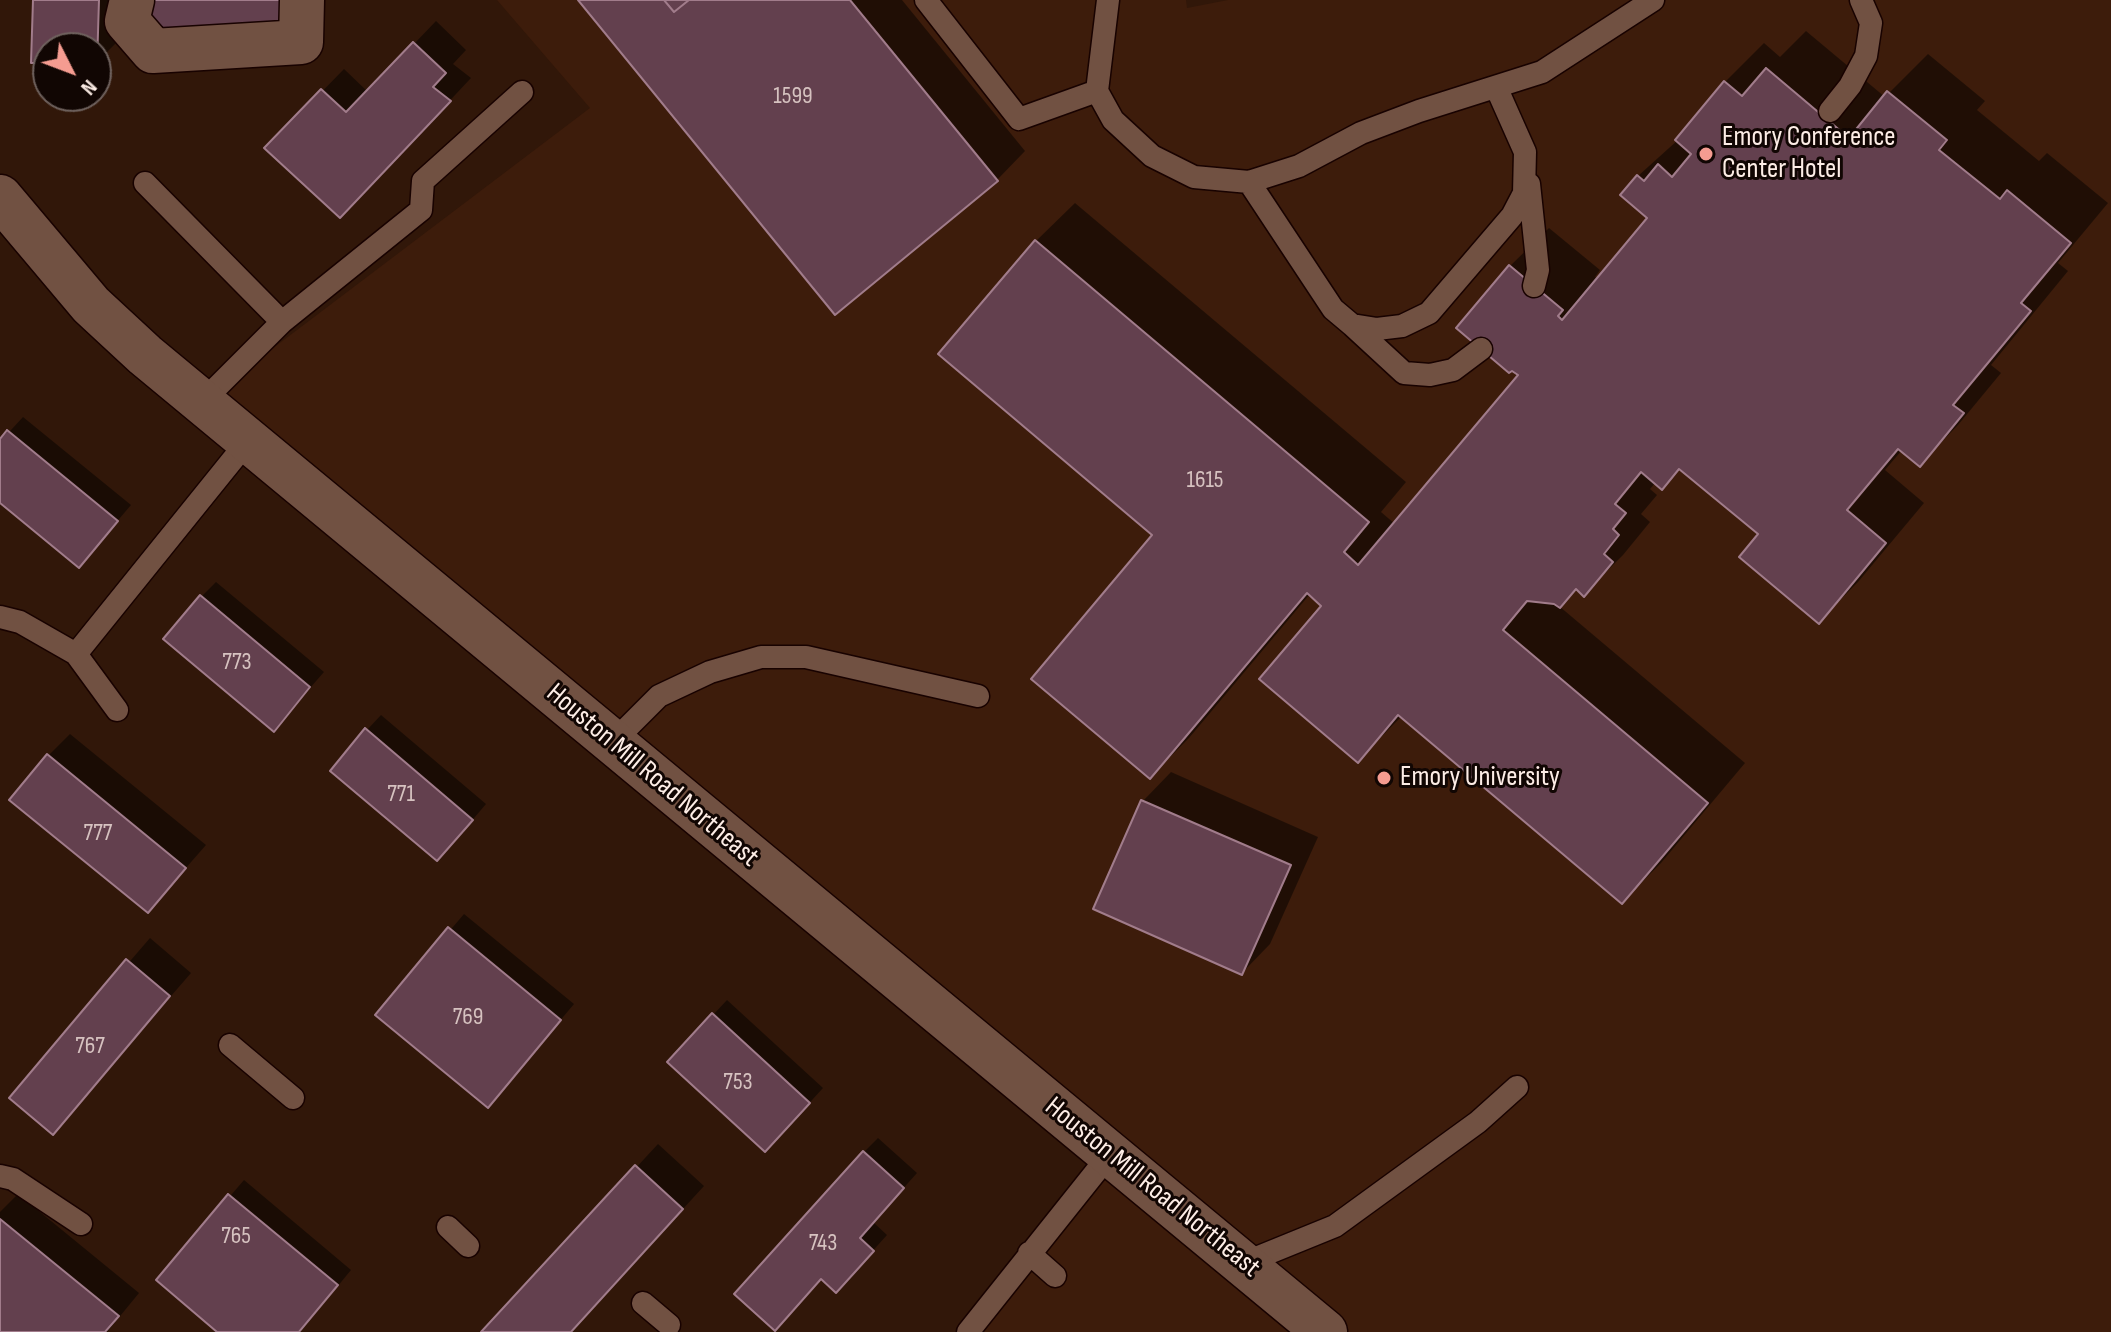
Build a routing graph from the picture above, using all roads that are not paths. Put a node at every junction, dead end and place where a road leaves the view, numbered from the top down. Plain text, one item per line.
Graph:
1 (132, 0) edge
2 (302, 0) edge
3 (926, 0) edge
4 (1108, 0) edge
5 (1653, 0) edge
6 (1861, 0) edge
7 (1497, 89) junction
8 (1097, 91) junction
9 (522, 92) dead end
10 (1830, 111) dead end
11 (1527, 169) junction
12 (1249, 182) junction
13 (145, 183) dead end
14 (0, 197) edge
15 (1534, 286) dead end
16 (282, 322) junction
17 (1352, 325) junction
18 (1481, 349) dead end
19 (202, 402) junction
20 (247, 442) junction
21 (0, 617) edge
22 (76, 654) junction
23 (978, 696) dead end
24 (117, 710) dead end
25 (612, 743) junction
26 (230, 1045) dead end
27 (1517, 1087) dead end
28 (293, 1098) dead end
29 (1110, 1154) junction
30 (0, 1176) edge
31 (81, 1224) dead end
32 (448, 1227) dead end
33 (468, 1246) dead end
34 (1029, 1253) junction
35 (1244, 1263) junction
36 (1055, 1276) dead end
37 (643, 1303) dead end
38 (669, 1325) dead end
39 (968, 1332) edge
40 (1325, 1332) edge

1 - 2 street
3 - 8 lane
4 - 8 lane
5 - 7 lane
6 - 10 lane
7 - 11 lane
7 - 12 lane
8 - 12 lane
9 - 16 lane
11 - 15 lane
11 - 17 lane
12 - 17 lane
13 - 16 lane
14 - 19 street, Houston Mill Road Northeast
16 - 19 lane
17 - 18 lane
19 - 20 street, Houston Mill Road Northeast
20 - 22 lane
20 - 25 street, Houston Mill Road Northeast
21 - 22 lane
22 - 24 lane
23 - 25 lane
25 - 29 street, Houston Mill Road Northeast
26 - 28 lane
27 - 35 lane
29 - 34 lane
29 - 35 street, Houston Mill Road Northeast
30 - 31 lane
32 - 33 lane
34 - 36 lane
34 - 39 lane
35 - 40 street, Houston Mill Road Northeast
37 - 38 lane

